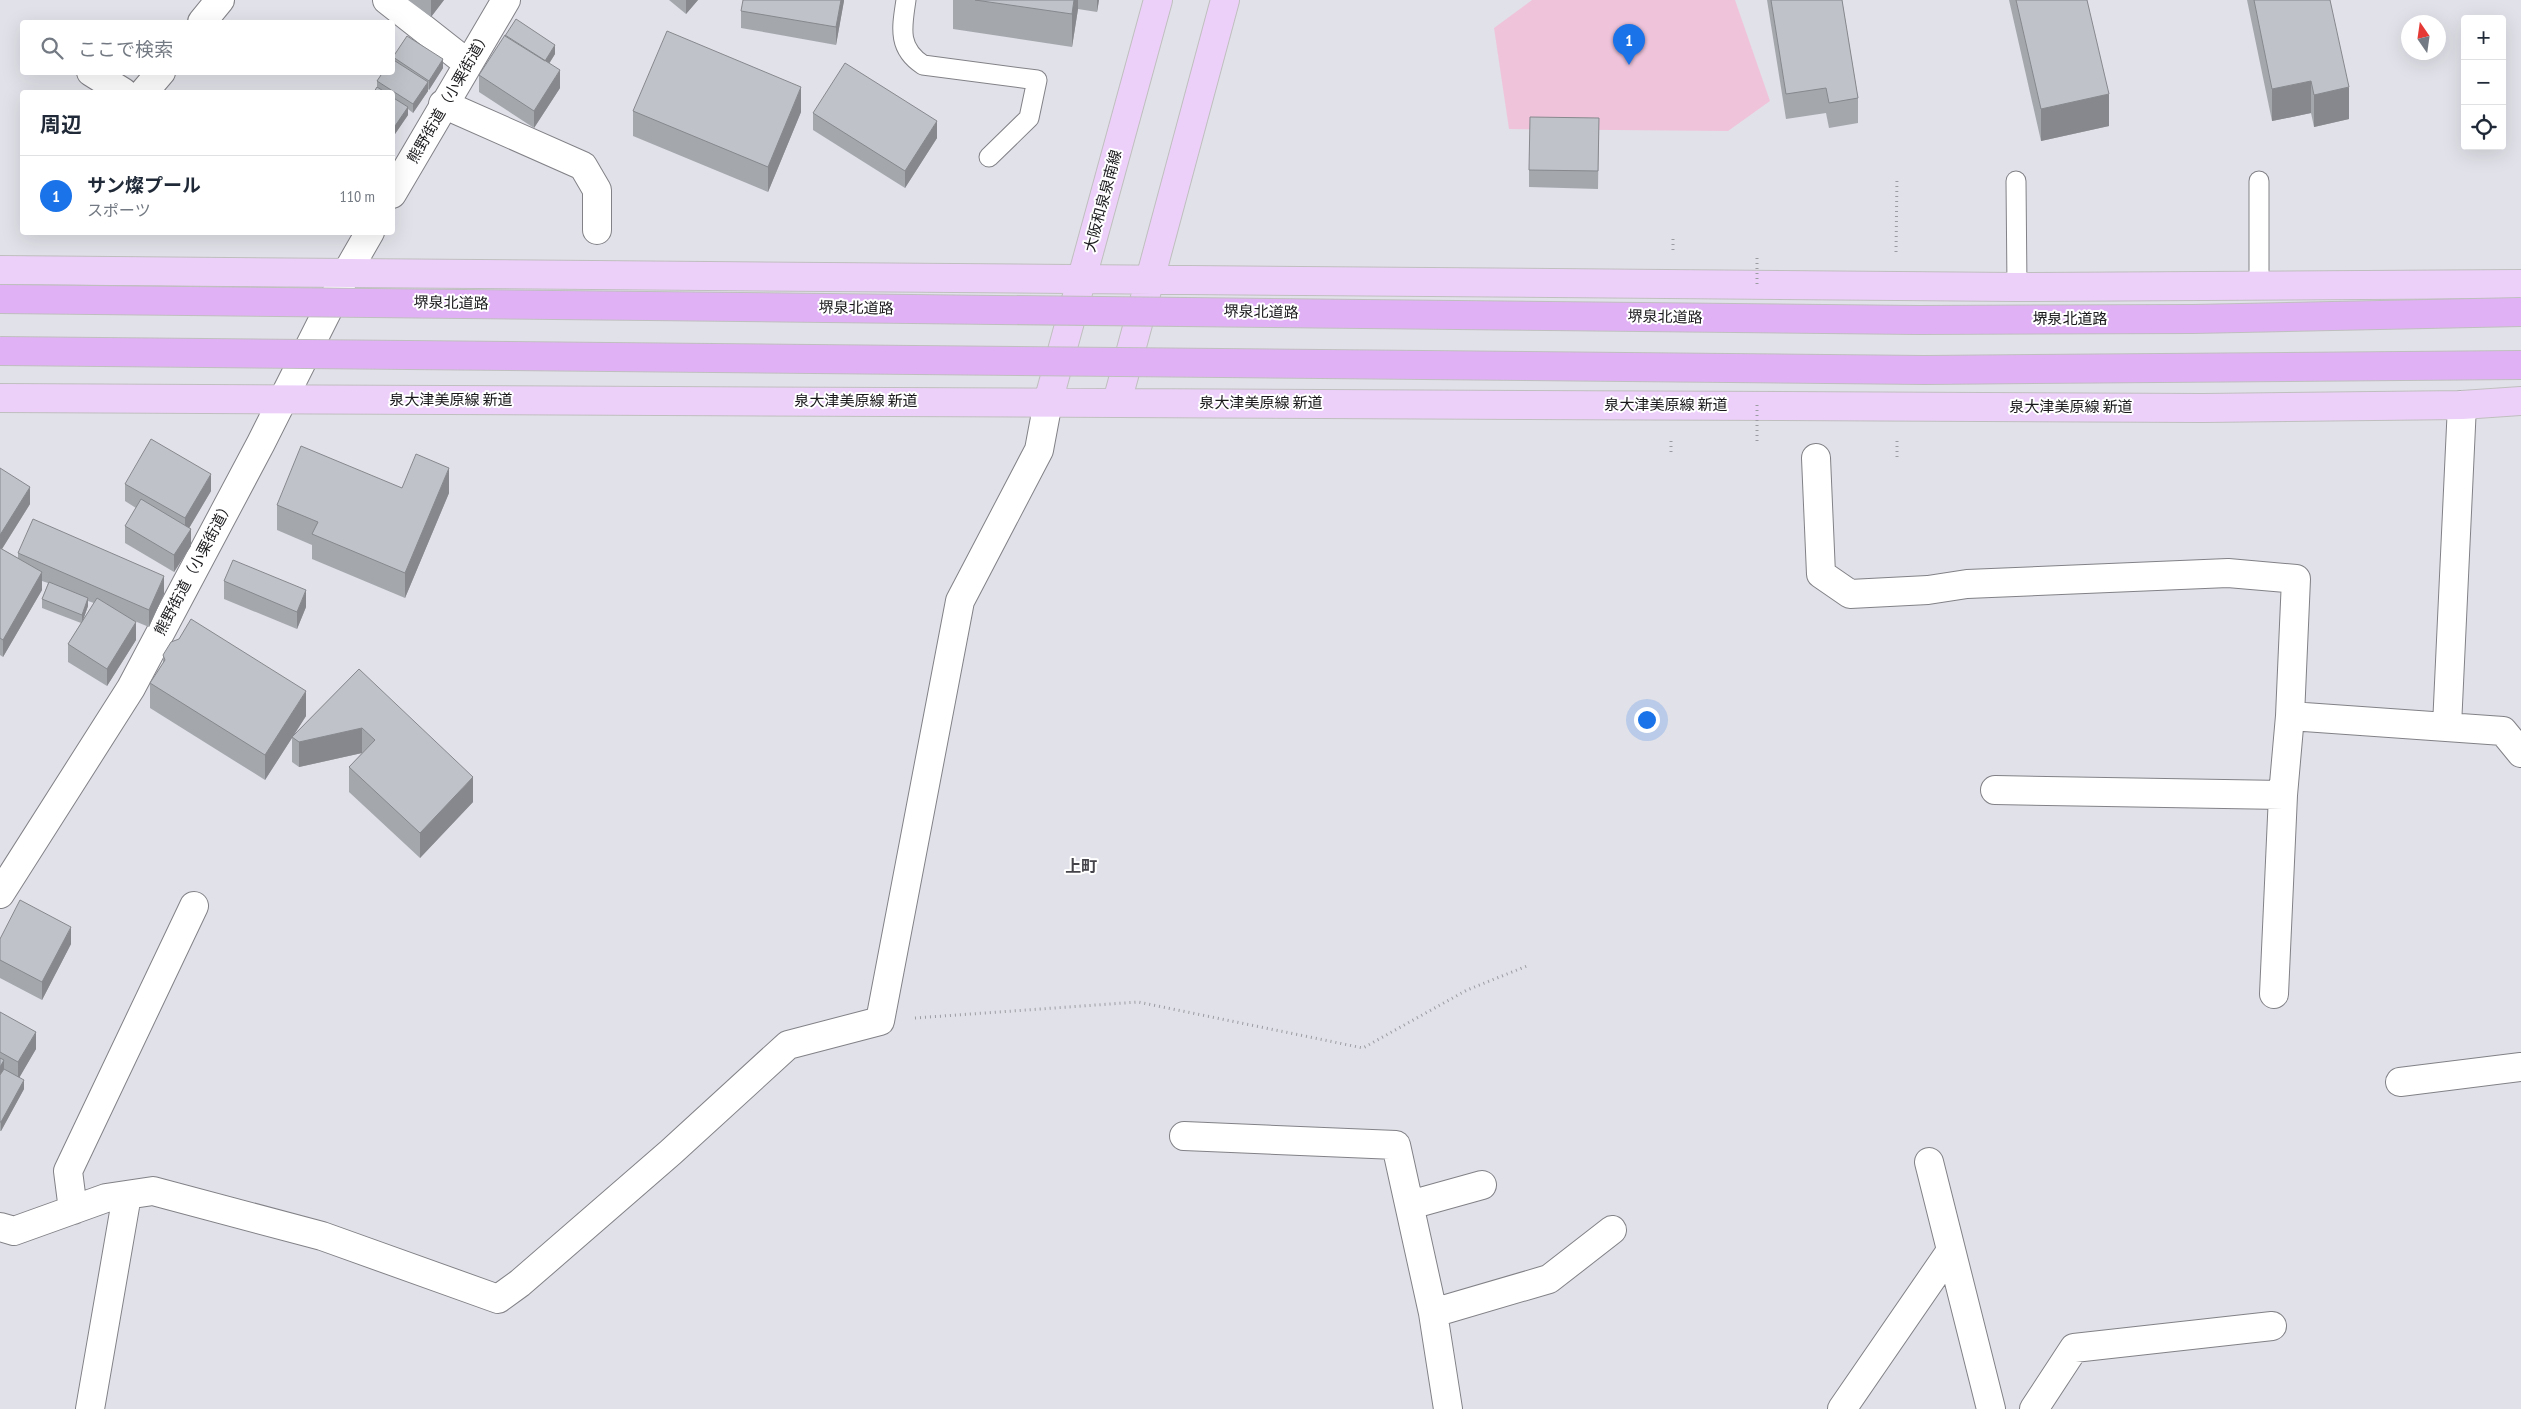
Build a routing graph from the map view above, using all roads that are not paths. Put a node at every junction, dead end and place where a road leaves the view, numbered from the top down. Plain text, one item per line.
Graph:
1 (220, 0) edge
2 (387, 0) edge
3 (506, 0) edge
4 (906, 0) edge
5 (1158, 0) edge
6 (1225, 0) edge
7 (204, 20) edge
8 (467, 63) junction
9 (96, 75) edge
10 (158, 75) edge
11 (120, 90) edge
12 (146, 90) edge
13 (443, 104) junction
14 (989, 157) dead end
15 (2016, 181) dead end
16 (2259, 181) dead end
17 (395, 189) edge
18 (598, 230) dead end
19 (368, 235) edge
20 (0, 270) edge
21 (347, 272) junction
22 (1082, 279) junction
23 (1149, 280) junction
24 (2521, 284) edge
25 (2259, 285) junction
26 (2017, 287) junction
27 (0, 298) edge
28 (2521, 312) edge
29 (0, 351) edge
30 (2521, 365) edge
31 (0, 398) edge
32 (282, 400) junction
33 (1048, 402) junction
34 (1117, 402) junction
35 (2521, 402) edge
36 (2462, 406) junction
37 (1816, 458) dead end
38 (2290, 716) junction
39 (2447, 726) junction
40 (2521, 753) edge
41 (1995, 790) dead end
42 (2283, 795) junction
43 (0, 894) edge
44 (194, 906) dead end
45 (2274, 994) dead end
46 (2521, 1067) edge
47 (2400, 1082) dead end
48 (1184, 1136) dead end
49 (1929, 1162) dead end
50 (1482, 1185) dead end
51 (127, 1195) junction
52 (1410, 1205) junction
53 (73, 1210) junction
54 (0, 1227) edge
55 (1612, 1230) dead end
56 (1950, 1252) junction
57 (1433, 1313) junction
58 (2272, 1326) dead end
59 (90, 1409) edge
60 (1448, 1409) edge
61 (1842, 1409) edge
62 (1991, 1409) edge
63 (2034, 1409) edge

1 - 7 street
2 - 8 street
3 - 8 street, 熊野街道（小栗街道）
4 - 14 lane
5 - 22 main road, 大阪和泉泉南線
6 - 23 main road
8 - 13 street, 熊野街道（小栗街道）
9 - 11 street
10 - 12 street
13 - 17 street, 熊野街道（小栗街道）
13 - 18 street
15 - 26 lane
16 - 25 lane
19 - 21 street, 熊野街道（小栗街道）
20 - 21 main road
21 - 22 main road
21 - 32 street, 熊野街道（小栗街道）
22 - 23 main road
22 - 33 main road, 大阪和泉泉南線
23 - 26 main road
23 - 34 main road
24 - 25 main road
25 - 26 main road
27 - 28 highway, 堺泉北道路, bridge
29 - 30 highway, bridge
31 - 32 main road, 泉大津美原線 新道
32 - 33 main road, 泉大津美原線 新道
32 - 43 street, 熊野街道（小栗街道）
33 - 34 main road, 泉大津美原線 新道
33 - 51 street
34 - 36 main road, 泉大津美原線 新道
35 - 36 main road, 泉大津美原線 新道
36 - 39 street
37 - 38 street
38 - 39 street
38 - 42 street
39 - 40 street
41 - 42 street
42 - 45 street
44 - 53 street
46 - 47 street
48 - 52 street
49 - 56 street
50 - 52 street
51 - 53 street
51 - 59 street
52 - 57 street
53 - 54 street
55 - 57 street
56 - 61 street
56 - 62 street
57 - 60 street
58 - 63 street

